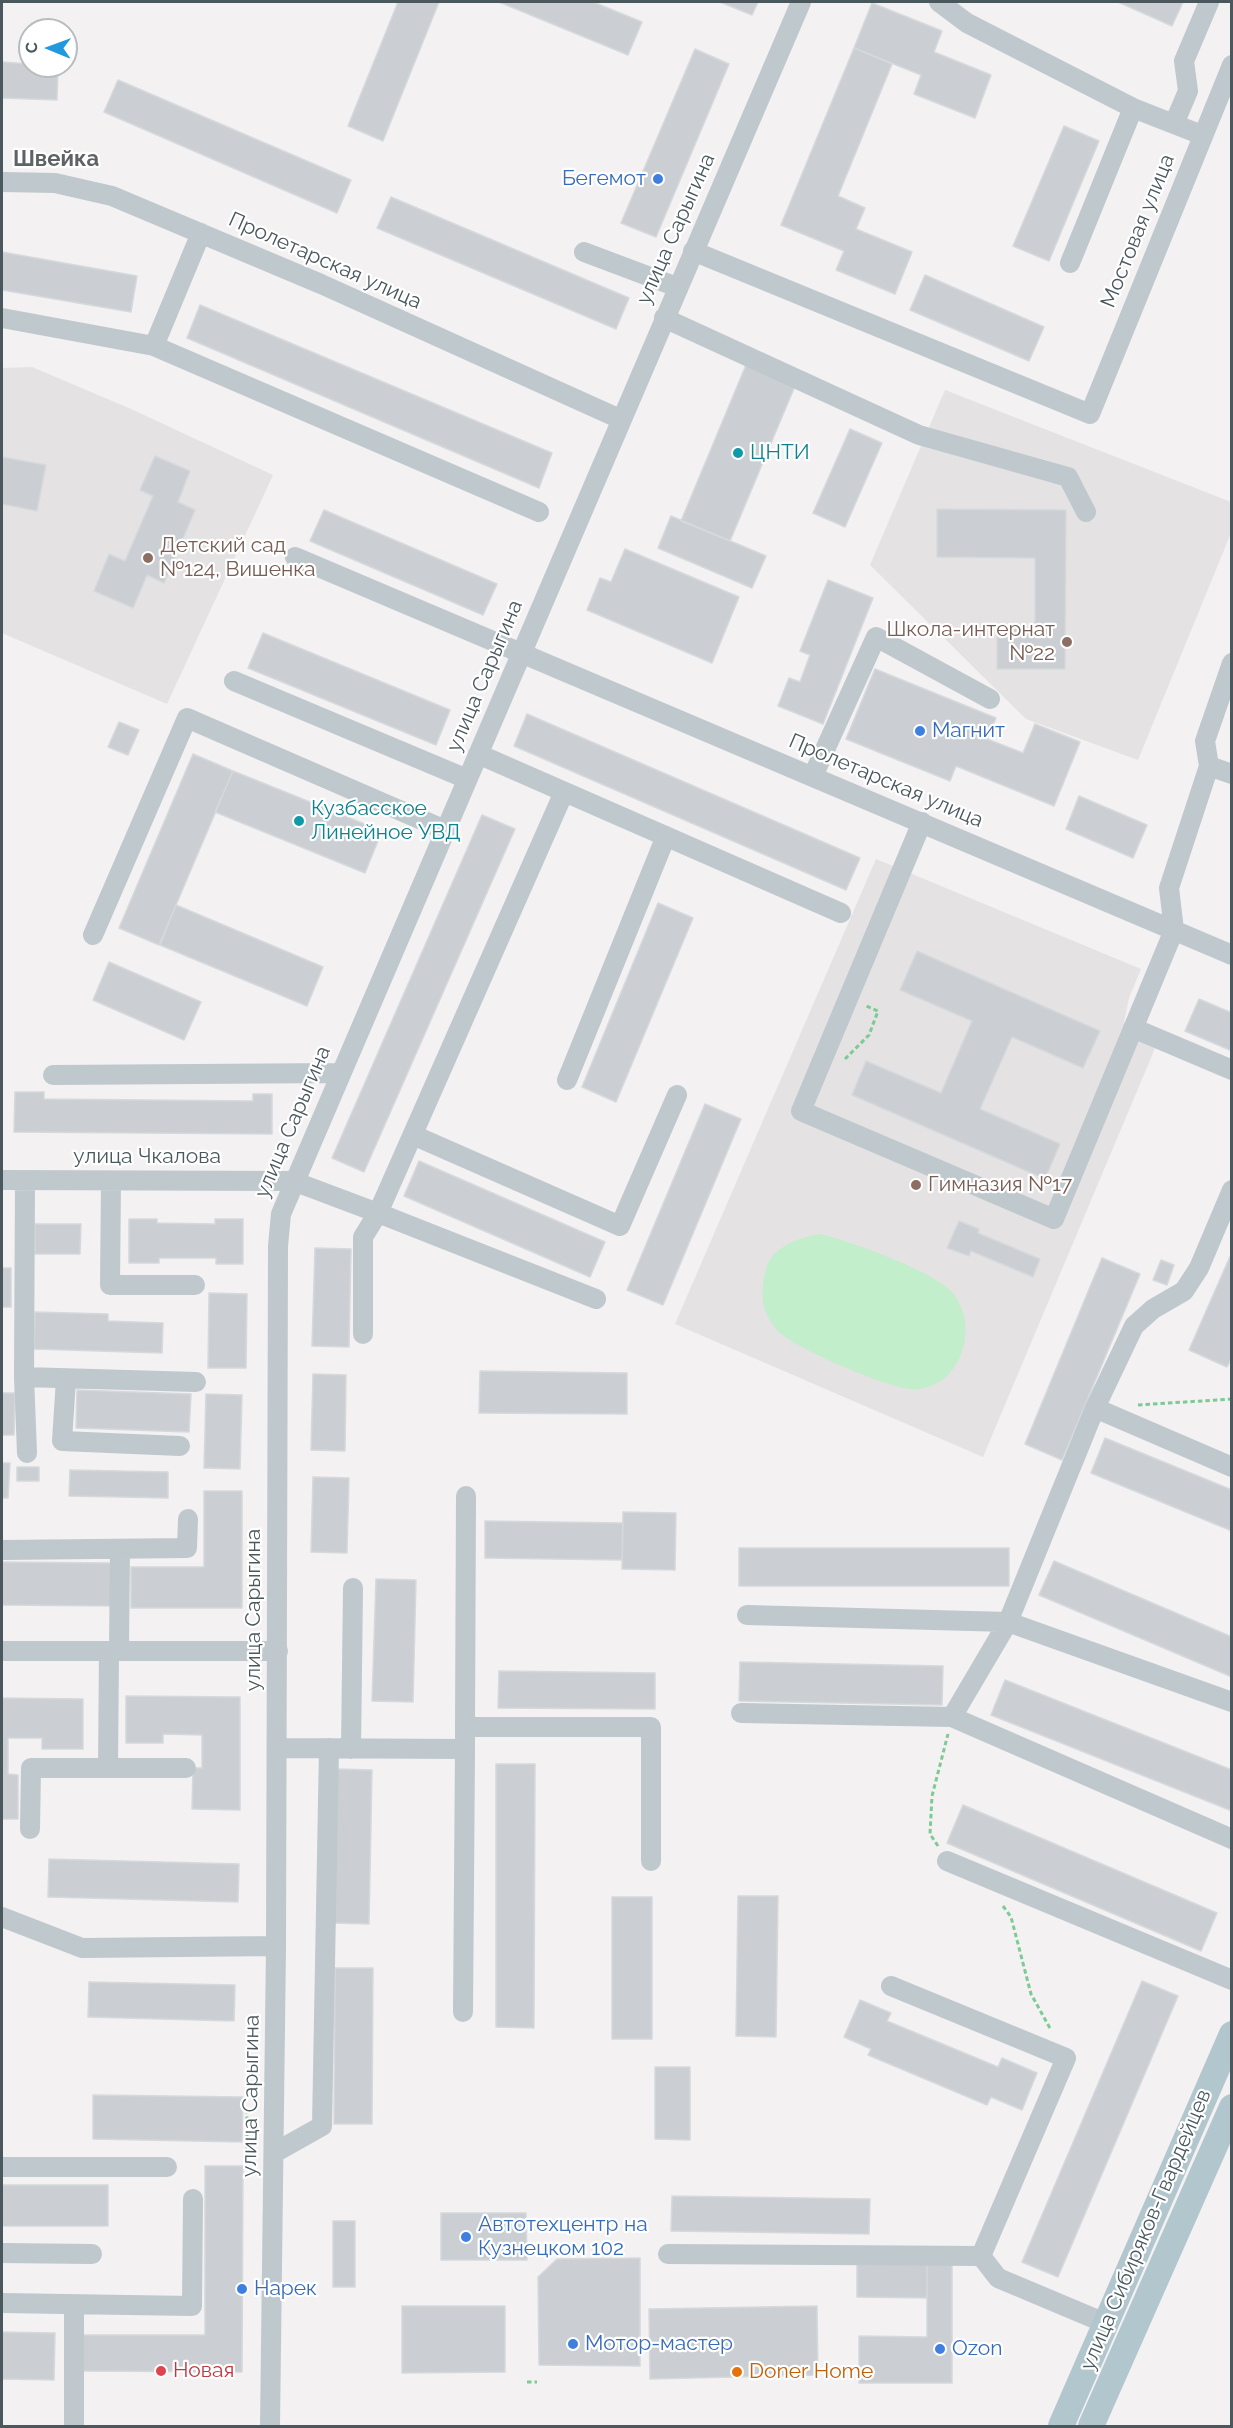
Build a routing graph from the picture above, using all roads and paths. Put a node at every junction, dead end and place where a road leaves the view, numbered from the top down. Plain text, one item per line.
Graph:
1 (801, 2) edge
2 (939, 2) edge
3 (1209, 2) edge
4 (1232, 65) edge
5 (1133, 108) junction
6 (1174, 124) junction
7 (1202, 135) junction
8 (2, 182) edge
9 (201, 233) junction
10 (693, 251) junction
11 (584, 252) dead end
12 (1070, 263) dead end
13 (677, 287) junction
14 (2, 318) edge
15 (663, 318) junction
16 (154, 346) junction
17 (620, 419) junction
18 (539, 512) dead end
19 (1086, 512) dead end
20 (295, 557) dead end
21 (521, 652) junction
22 (1232, 663) edge
23 (234, 681) dead end
24 (990, 699) dead end
25 (478, 754) junction
26 (1209, 766) junction
27 (1232, 774) edge
28 (813, 776) junction
29 (467, 779) junction
30 (564, 792) junction
31 (922, 822) junction
32 (445, 830) junction
33 (666, 836) junction
34 (841, 913) dead end
35 (1174, 930) junction
36 (93, 935) dead end
37 (1232, 955) edge
38 (1133, 1028) junction
39 (1232, 1070) edge
40 (339, 1073) junction
41 (53, 1075) dead end
42 (567, 1080) dead end
43 (677, 1095) dead end
44 (413, 1135) junction
45 (2, 1180) edge
46 (25, 1180) junction
47 (293, 1181) junction
48 (111, 1182) junction
49 (1232, 1190) edge
50 (378, 1213) junction
51 (195, 1285) dead end
52 (596, 1299) dead end
53 (363, 1334) dead end
54 (24, 1377) junction
55 (66, 1378) junction
56 (196, 1382) dead end
57 (1232, 1399) edge
58 (1129, 1406) dead end
59 (1095, 1408) junction
60 (180, 1446) dead end
61 (27, 1452) dead end
62 (1232, 1467) edge
63 (466, 1496) dead end
64 (188, 1519) dead end
65 (2, 1550) edge
66 (120, 1550) junction
67 (353, 1588) dead end
68 (747, 1616) dead end
69 (1008, 1622) junction
70 (2, 1651) edge
71 (114, 1651) junction
72 (278, 1651) junction
73 (1232, 1702) edge
74 (741, 1713) dead end
75 (952, 1717) junction
76 (465, 1727) junction
77 (277, 1748) junction
78 (329, 1748) junction
79 (351, 1749) junction
80 (465, 1749) junction
81 (108, 1768) junction
82 (186, 1768) dead end
83 (30, 1829) dead end
84 (1232, 1839) edge
85 (651, 1861) dead end
86 (947, 1861) joint
87 (980, 1875) junction
88 (2, 1917) edge
89 (276, 1946) junction
90 (1232, 1980) edge
91 (891, 1986) dead end
92 (463, 2012) dead end
93 (1232, 2034) edge
94 (1066, 2058) junction
95 (247, 2106) dead end
96 (1232, 2107) edge
97 (247, 2151) dead end
98 (274, 2153) junction
99 (167, 2167) dead end
100 (2, 2168) edge
101 (193, 2199) dead end
102 (2, 2253) edge
103 (92, 2254) dead end
104 (668, 2254) dead end
105 (981, 2256) junction
106 (2, 2303) edge
107 (74, 2305) junction
108 (1106, 2323) junction
109 (526, 2382) dead end
110 (537, 2382) dead end
111 (74, 2427) edge
112 (270, 2427) edge
113 (1060, 2427) edge
114 (1091, 2427) edge

1 - 10 street, улица Сарыгина
2 - 5 street
3 - 6 street
4 - 7 street, Мостовая улица
5 - 6 street
5 - 12 street
6 - 7 street
7 - 10 street, Мостовая улица
8 - 9 street, Пролетарская улица
9 - 16 street
9 - 17 street, Пролетарская улица
10 - 13 street, улица Сарыгина
11 - 13 street
13 - 15 street, улица Сарыгина
14 - 16 street
15 - 17 street, улица Сарыгина
15 - 19 street
16 - 18 street
17 - 21 street, улица Сарыгина
20 - 21 street, Пролетарская улица
21 - 25 street, улица Сарыгина
21 - 28 street, Пролетарская улица
22 - 26 street
23 - 29 street
24 - 28 street
25 - 29 street, улица Сарыгина
25 - 30 street
26 - 27 street
26 - 35 street
28 - 31 street, Пролетарская улица
29 - 32 street, улица Сарыгина
30 - 33 street
30 - 44 street
31 - 35 street, Пролетарская улица
31 - 38 street
32 - 36 street
32 - 40 street, улица Сарыгина
33 - 34 street
33 - 42 street
35 - 37 street, Пролетарская улица
35 - 38 street
38 - 39 street
40 - 41 street
40 - 47 street, улица Сарыгина
43 - 44 street
44 - 50 street
45 - 46 street, улица Чкалова
46 - 48 street, улица Чкалова
46 - 54 street
47 - 48 street, улица Чкалова
47 - 50 street
47 - 72 street, улица Сарыгина
48 - 51 street
49 - 59 street
50 - 52 street
50 - 53 street
54 - 55 street
54 - 61 street
55 - 56 street
55 - 60 street
57 - 58 path
59 - 62 street
59 - 69 street
63 - 76 street
64 - 66 street
65 - 66 street
66 - 71 street
67 - 79 street
68 - 69 street
69 - 73 street
69 - 75 street
70 - 71 street
71 - 72 street
71 - 81 street
72 - 77 street, улица Сарыгина
74 - 75 street
75 - 84 street
75 - 86 path
76 - 80 street
76 - 85 street
77 - 78 street
77 - 89 street, улица Сарыгина
78 - 79 street
78 - 98 street
79 - 80 street
80 - 92 street
81 - 82 street
81 - 83 street
86 - 87 street
87 - 90 street
87 - 94 path
88 - 89 street
89 - 98 street, улица Сарыгина
91 - 94 street
93 - 108 main road, улица Сибиряков-Гвардейцев
94 - 105 street
95 - 97 path
96 - 114 main road, улица Сибиряков-Гвардейцев
98 - 112 street, улица Сарыгина
99 - 100 street
101 - 107 street
102 - 103 street
104 - 105 street
105 - 108 street
106 - 107 street
107 - 111 street
108 - 113 main road, улица Сибиряков-Гвардейцев
109 - 110 path

